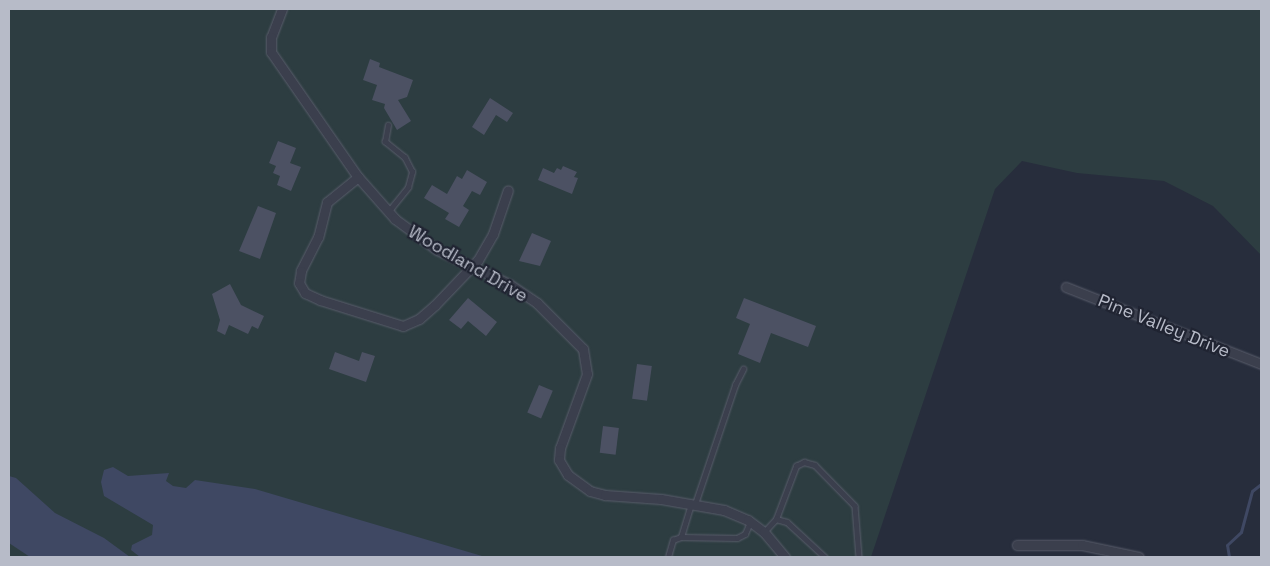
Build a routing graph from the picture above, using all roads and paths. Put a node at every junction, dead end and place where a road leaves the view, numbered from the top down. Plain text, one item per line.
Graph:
1 (282, 9) edge
2 (388, 125) dead end
3 (358, 176) junction
4 (508, 190) dead end
5 (388, 212) junction
6 (473, 266) junction
7 (1066, 287) dead end
8 (1258, 363) edge
9 (743, 370) dead end
10 (693, 504) junction
11 (776, 519) junction
12 (750, 522) junction
13 (764, 532) junction
14 (681, 537) junction
15 (1018, 545) dead end
16 (668, 557) edge
17 (785, 557) edge
18 (825, 557) edge
19 (859, 557) edge
20 (1139, 557) edge

1 - 3 street, Woodland Drive
2 - 5 lane
3 - 5 street, Woodland Drive
3 - 6 street
4 - 6 street
5 - 6 street, Woodland Drive
6 - 10 street, Woodland Drive
7 - 8 street, Pine Valley Drive
9 - 10 lane
10 - 12 street, Woodland Drive
10 - 14 lane
11 - 13 lane
11 - 18 lane
11 - 19 lane
12 - 13 street, Woodland Drive
12 - 14 lane
13 - 17 street, Woodland Drive
14 - 16 lane
15 - 20 street

